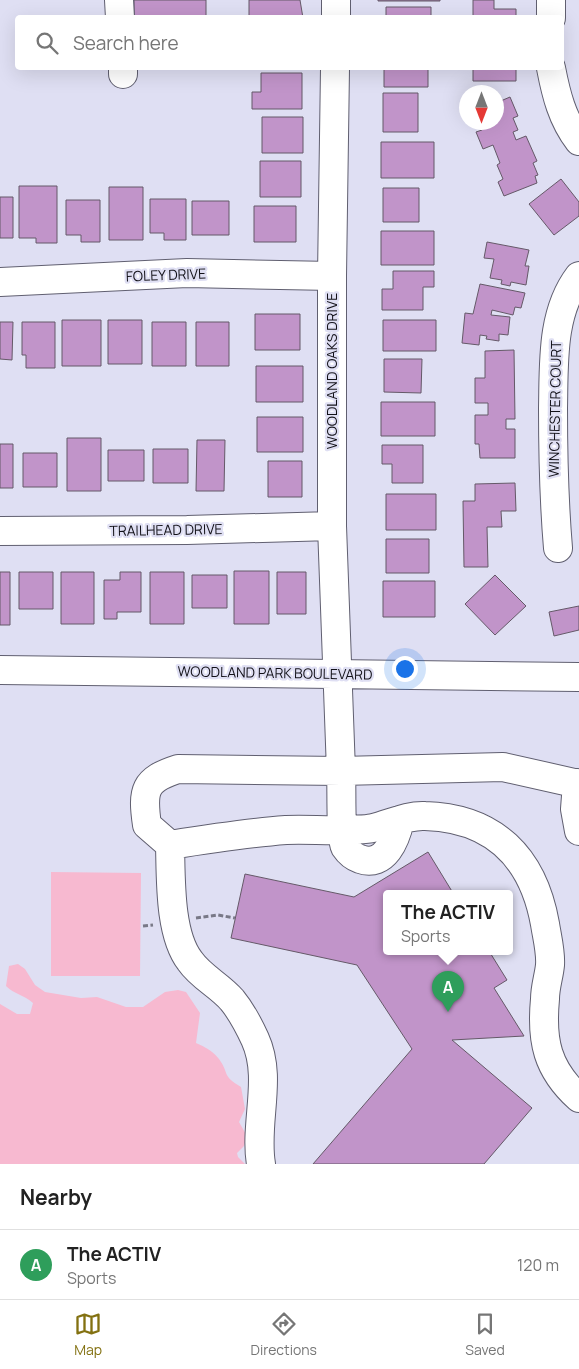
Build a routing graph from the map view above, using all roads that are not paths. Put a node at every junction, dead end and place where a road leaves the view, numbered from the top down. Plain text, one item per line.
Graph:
1 (119, 0) edge
2 (336, 0) edge
3 (551, 0) edge
4 (120, 15) edge
5 (336, 15) edge
6 (550, 15) edge
7 (335, 70) edge
8 (551, 70) edge
9 (579, 141) edge
10 (332, 276) junction
11 (579, 276) edge
12 (0, 282) edge
13 (332, 526) junction
14 (0, 531) edge
15 (558, 548) dead end
16 (0, 670) edge
17 (339, 673) junction
18 (579, 677) edge
19 (341, 771) junction
20 (578, 783) edge
21 (343, 830) junction
22 (579, 831) edge
23 (170, 845) junction
24 (579, 1098) edge
25 (262, 1164) edge

1 - 4 street
2 - 5 street
3 - 6 street
7 - 10 street, WOODLAND OAKS DRIVE
8 - 9 street
10 - 12 street, FOLEY DRIVE
10 - 13 street, WOODLAND OAKS DRIVE
11 - 15 street, WINCHESTER COURT
13 - 14 street, TRAILHEAD DRIVE
13 - 17 street, WOODLAND OAKS DRIVE
16 - 17 street, WOODLAND PARK BOULEVARD
17 - 18 street, WOODLAND PARK BOULEVARD
17 - 19 street, WOODLAND OAKS DRIVE
19 - 20 street
19 - 21 street, WOODLAND OAKS DRIVE
19 - 23 street
20 - 22 street
21 - 23 street
21 - 24 street
23 - 25 street

